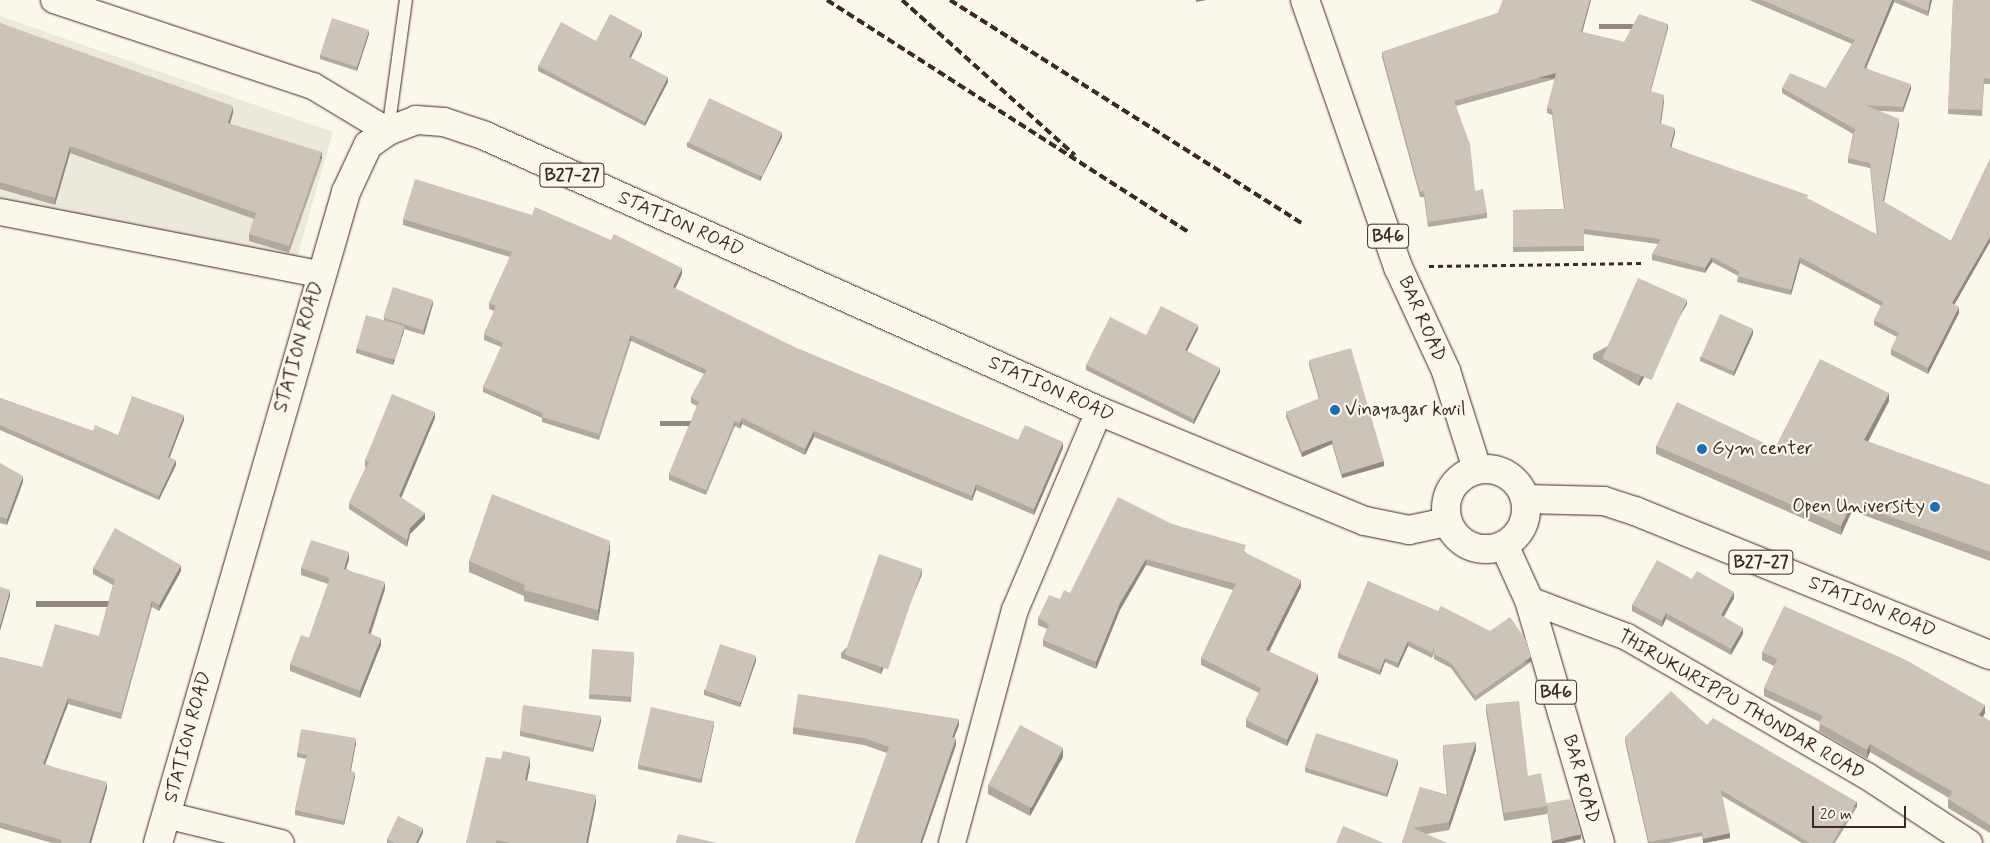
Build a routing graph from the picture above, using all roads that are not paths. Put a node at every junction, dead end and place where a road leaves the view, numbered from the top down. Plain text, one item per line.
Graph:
1 (54, 0) edge
2 (406, 0) edge
3 (1305, 0) edge
4 (388, 131) junction
5 (0, 212) edge
6 (320, 274) junction
7 (1099, 411) junction
8 (1477, 469) junction
9 (1526, 499) junction
10 (1447, 522) junction
11 (1504, 545) junction
12 (1529, 600) junction
13 (1990, 654) edge
14 (166, 815) junction
15 (158, 843) edge
16 (281, 843) edge
17 (952, 843) edge
18 (1600, 843) edge
19 (1969, 843) edge

1 - 4 street
2 - 4 lane
3 - 8 main road, BAR ROAD / B46
4 - 6 main road, STATION ROAD / B27-27
4 - 7 main road, STATION ROAD / B27-27
5 - 6 street
6 - 14 main road, STATION ROAD / B27-27
7 - 10 main road, STATION ROAD / B27-27
7 - 17 street
8 - 9 main road
8 - 10 main road
9 - 11 main road
9 - 13 main road, STATION ROAD / B27-27
10 - 11 main road
11 - 12 main road, BAR ROAD / B46
12 - 18 main road, BAR ROAD / B46
12 - 19 street, THIRUKURIPPU THONDAR ROAD
14 - 15 main road, STATION ROAD / B27-27
14 - 16 street

